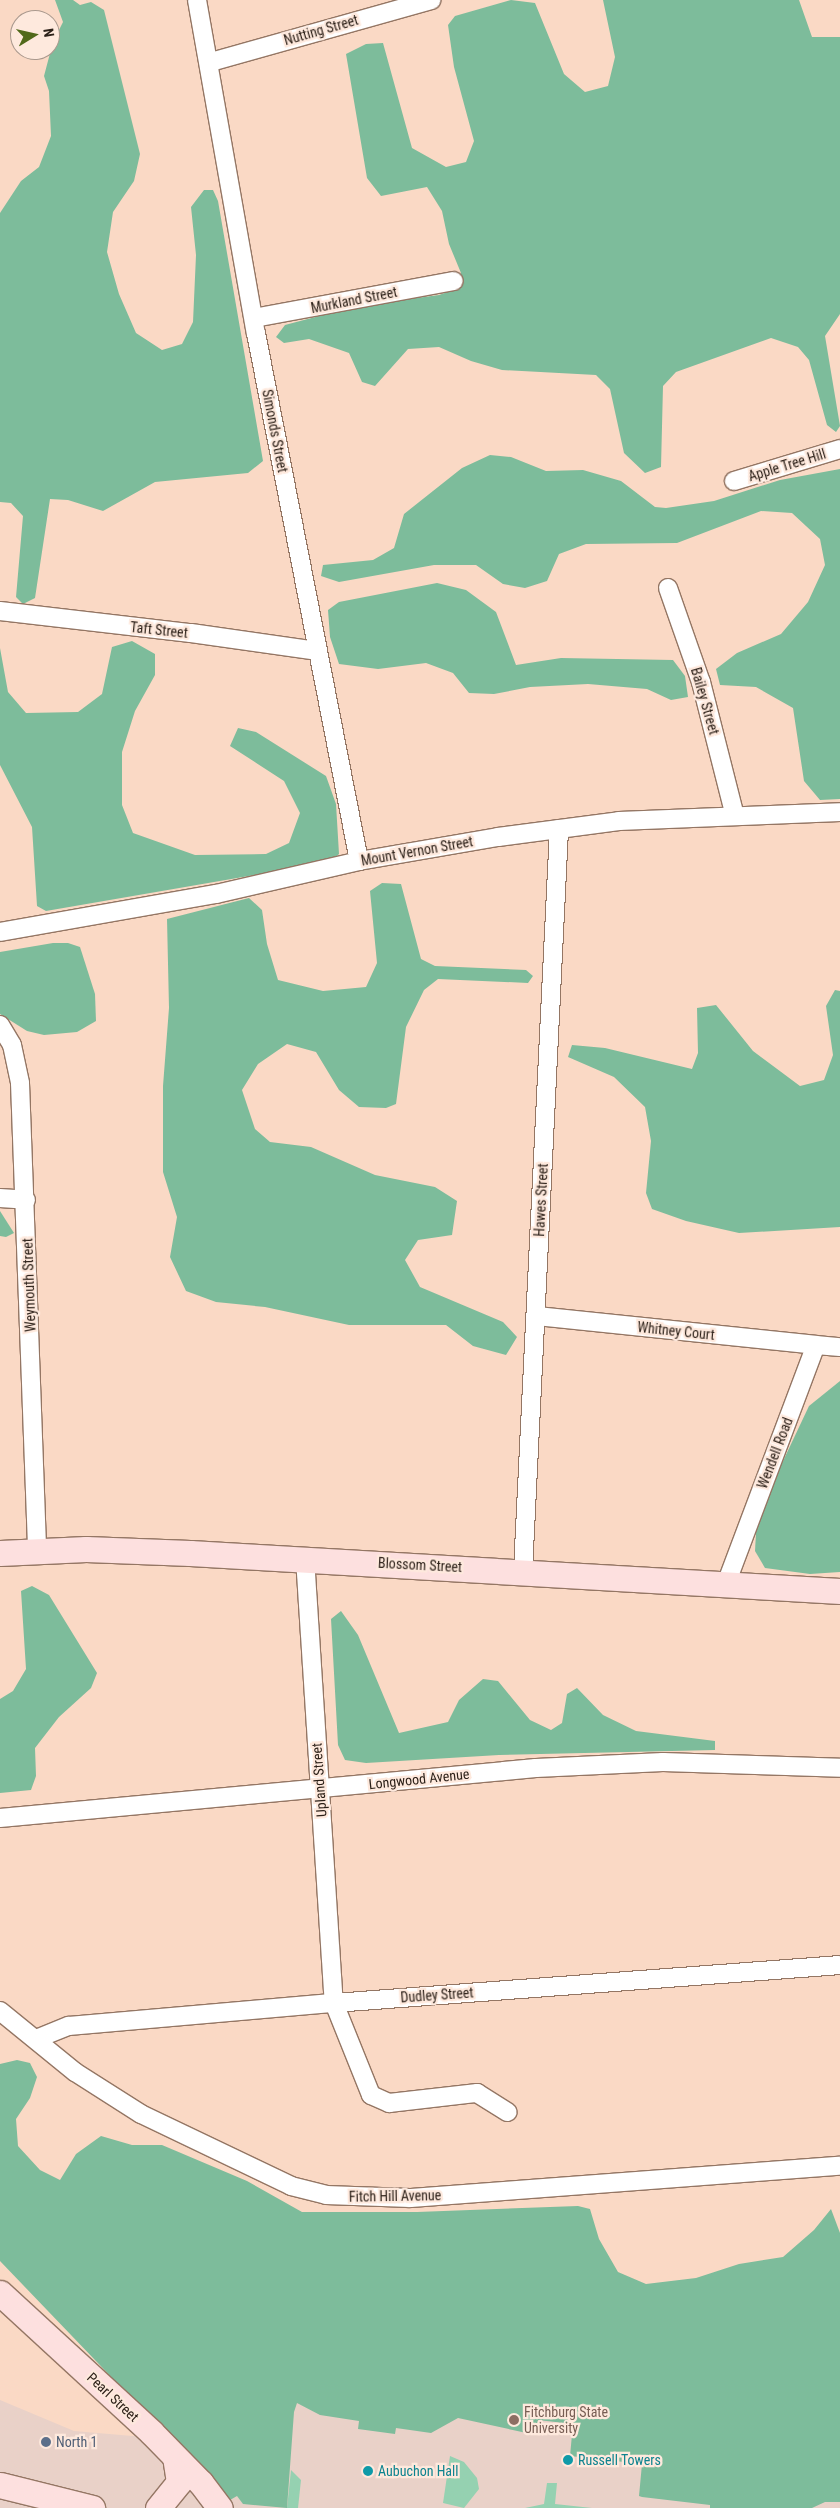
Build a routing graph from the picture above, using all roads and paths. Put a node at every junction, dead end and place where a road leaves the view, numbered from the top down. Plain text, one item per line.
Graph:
1 (198, 0) edge
2 (431, 0) edge
3 (211, 62) junction
4 (454, 281) dead end
5 (254, 318) junction
6 (840, 449) edge
7 (734, 481) dead end
8 (668, 588) dead end
9 (0, 611) edge
10 (317, 651) junction
11 (840, 812) edge
12 (735, 816) junction
13 (560, 829) junction
14 (359, 861) junction
15 (0, 932) edge
16 (0, 1025) edge
17 (0, 1198) edge
18 (26, 1200) junction
19 (536, 1316) junction
20 (816, 1345) junction
21 (840, 1348) edge
22 (37, 1550) junction
23 (0, 1553) edge
24 (305, 1558) junction
25 (524, 1570) junction
26 (726, 1584) junction
27 (840, 1591) edge
28 (840, 1768) edge
29 (320, 1789) junction
30 (0, 1818) edge
31 (840, 1965) edge
32 (334, 2003) junction
33 (0, 2011) edge
34 (36, 2040) junction
35 (507, 2112) dead end
36 (840, 2166) edge
37 (0, 2292) edge
38 (175, 2457) junction
39 (0, 2485) edge
40 (92, 2508) edge
41 (158, 2508) edge
42 (220, 2508) edge

1 - 3 street, Simonds Street
2 - 3 street, Nutting Street
3 - 5 street, Simonds Street
4 - 5 street, Murkland Street
5 - 10 street, Simonds Street
6 - 7 street, Apple Tree Hill
8 - 12 street, Bailey Street
9 - 10 street, Taft Street
10 - 14 street, Simonds Street
11 - 12 street, Mount Vernon Street
12 - 13 street, Mount Vernon Street
13 - 14 street, Mount Vernon Street
13 - 19 street, Hawes Street
14 - 15 street, Mount Vernon Street
16 - 18 street, Weymouth Street
17 - 18 street
18 - 22 street, Weymouth Street
19 - 20 street, Whitney Court
19 - 25 street, Hawes Street
20 - 21 street
20 - 26 street, Wendell Road
22 - 23 street, Blossom Street
22 - 24 street, Blossom Street
24 - 25 street, Blossom Street
24 - 29 street, Upland Street
25 - 26 street, Blossom Street
26 - 27 street, Blossom Street
28 - 29 street, Longwood Avenue
29 - 30 street, Longwood Avenue
29 - 32 street, Upland Street
31 - 32 street, Dudley Street
32 - 34 street, Dudley Street
32 - 35 street, Upland Street
33 - 34 street, Fitch Hill Avenue
34 - 36 street, Fitch Hill Avenue
37 - 38 street, Pearl Street
38 - 41 street
38 - 42 street, Pearl Street
39 - 40 street

